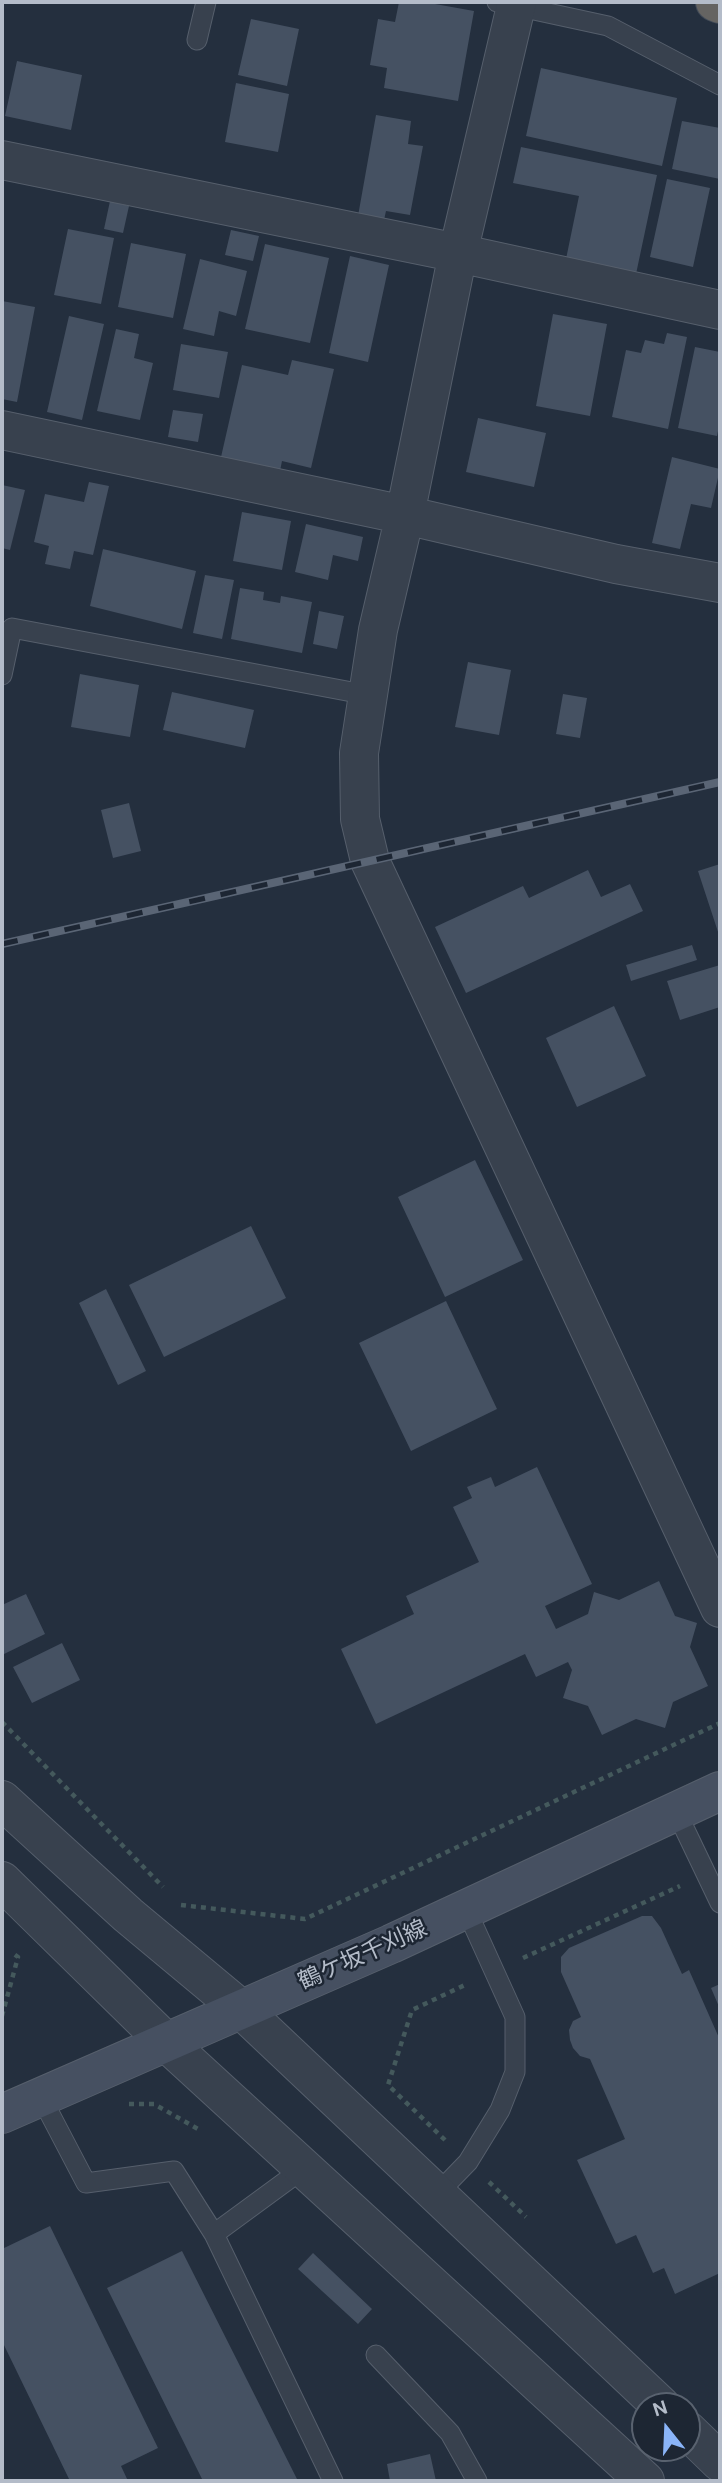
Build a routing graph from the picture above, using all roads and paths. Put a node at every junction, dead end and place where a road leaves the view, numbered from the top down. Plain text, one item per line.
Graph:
1 (206, 2) edge
2 (715, 2) edge
3 (510, 3) edge
4 (720, 4) edge
5 (197, 40) dead end
6 (720, 85) edge
7 (2, 160) edge
8 (458, 253) junction
9 (720, 310) edge
10 (2, 430) edge
11 (405, 515) junction
12 (720, 583) edge
13 (2, 675) edge
14 (368, 695) junction
15 (720, 1608) edge
16 (2, 1722) edge
17 (720, 1723) edge
18 (720, 1791) edge
19 (5, 1800) edge
20 (676, 1811) junction
21 (706, 1873) junction
22 (2, 1881) edge
23 (171, 1895) dead end
24 (720, 1903) edge
25 (180, 1905) dead end
26 (466, 1909) junction
27 (10, 1949) dead end
28 (496, 1971) junction
29 (242, 2010) junction
30 (2, 2016) edge
31 (166, 2042) junction
32 (41, 2096) junction
33 (116, 2104) dead end
34 (2, 2114) edge
35 (205, 2133) dead end
36 (468, 2162) junction
37 (304, 2168) junction
38 (437, 2194) junction
39 (526, 2218) dead end
40 (214, 2234) junction
41 (376, 2355) dead end
42 (646, 2392) edge
43 (701, 2444) edge
44 (720, 2462) edge
45 (333, 2481) edge
46 (477, 2481) edge
47 (645, 2481) edge

1 - 5 lane
2 - 4 highway
3 - 6 lane
3 - 8 street
7 - 8 street
8 - 9 street
8 - 11 street
10 - 11 street
11 - 12 street
11 - 14 street
13 - 14 lane
14 - 15 street
16 - 23 path
17 - 25 path
18 - 20 main road, 鶴ケ坂千刈線
19 - 29 street
20 - 21 lane
20 - 26 main road, 鶴ケ坂千刈線
21 - 24 lane
21 - 28 path
22 - 31 street
26 - 28 lane
26 - 29 main road, 鶴ケ坂千刈線
27 - 30 path
28 - 36 lane
28 - 36 path
29 - 31 main road, 鶴ケ坂千刈線
29 - 38 street
31 - 32 main road, 鶴ケ坂千刈線
31 - 37 street
32 - 34 main road, 鶴ケ坂千刈線
32 - 40 lane
33 - 35 path
36 - 38 lane
36 - 39 path
37 - 40 lane
37 - 47 street
38 - 42 street
40 - 45 lane
41 - 46 lane
43 - 44 street

